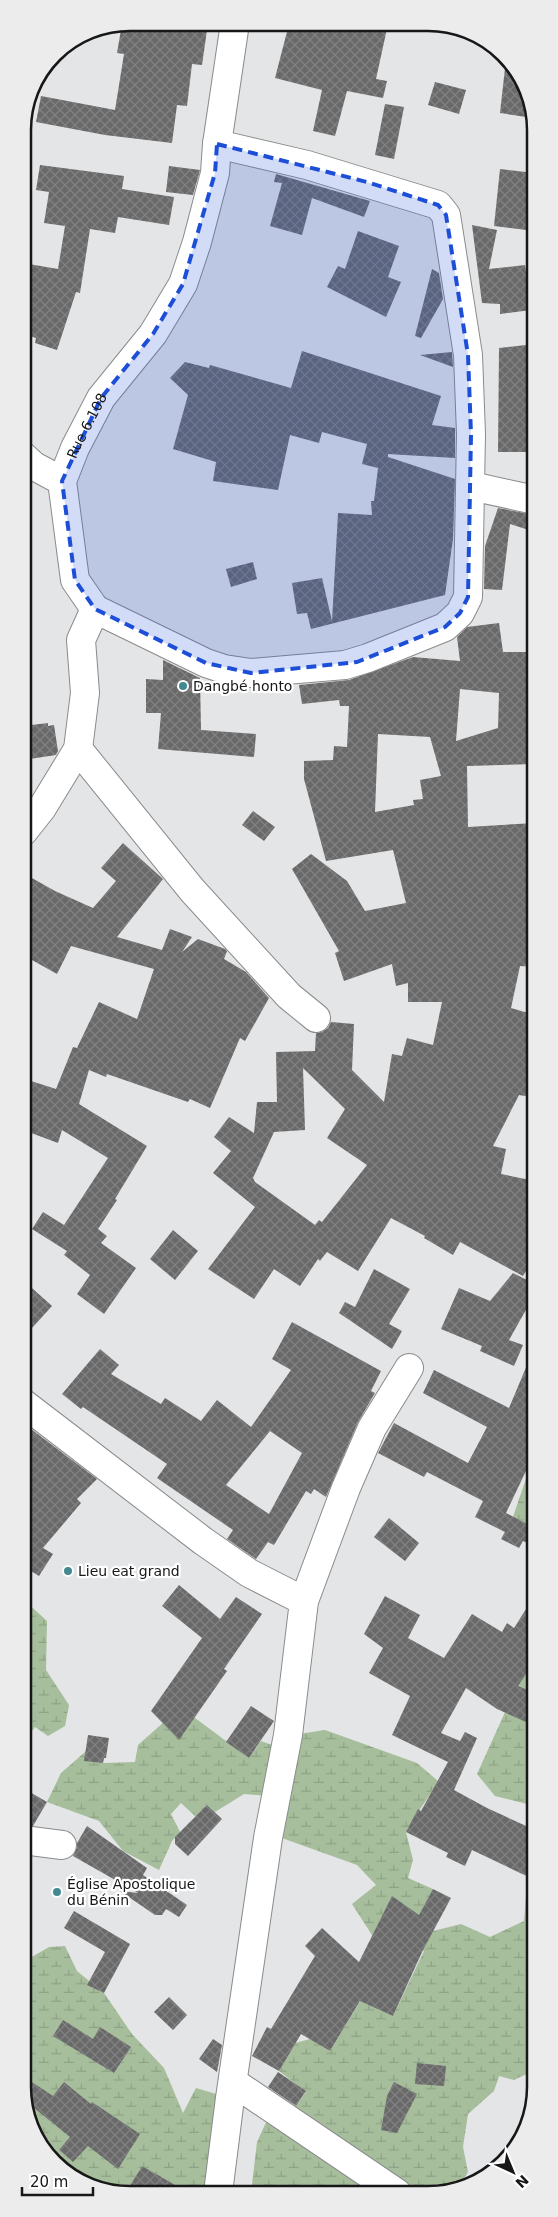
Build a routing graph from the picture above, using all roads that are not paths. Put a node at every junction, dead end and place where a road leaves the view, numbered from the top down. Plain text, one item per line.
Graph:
1 (234, 31) edge
2 (217, 144) junction
3 (31, 463) edge
4 (62, 482) junction
5 (471, 486) junction
6 (527, 498) edge
7 (95, 608) junction
8 (78, 748) junction
9 (31, 822) edge
10 (316, 1018) dead end
11 (409, 1368) dead end
12 (31, 1409) edge
13 (304, 1601) junction
14 (31, 1841) edge
15 (62, 1845) dead end
16 (233, 2082) junction
17 (219, 2186) edge
18 (387, 2186) edge

1 - 2 street, Rue 6.108
2 - 4 street, Rue 6.108
2 - 5 street
3 - 4 street
4 - 7 street, Rue 6.108
5 - 6 street
5 - 7 street
7 - 8 street
8 - 9 street
8 - 10 street
11 - 13 street
12 - 13 street
13 - 16 street
14 - 15 street
16 - 17 street
16 - 18 street

